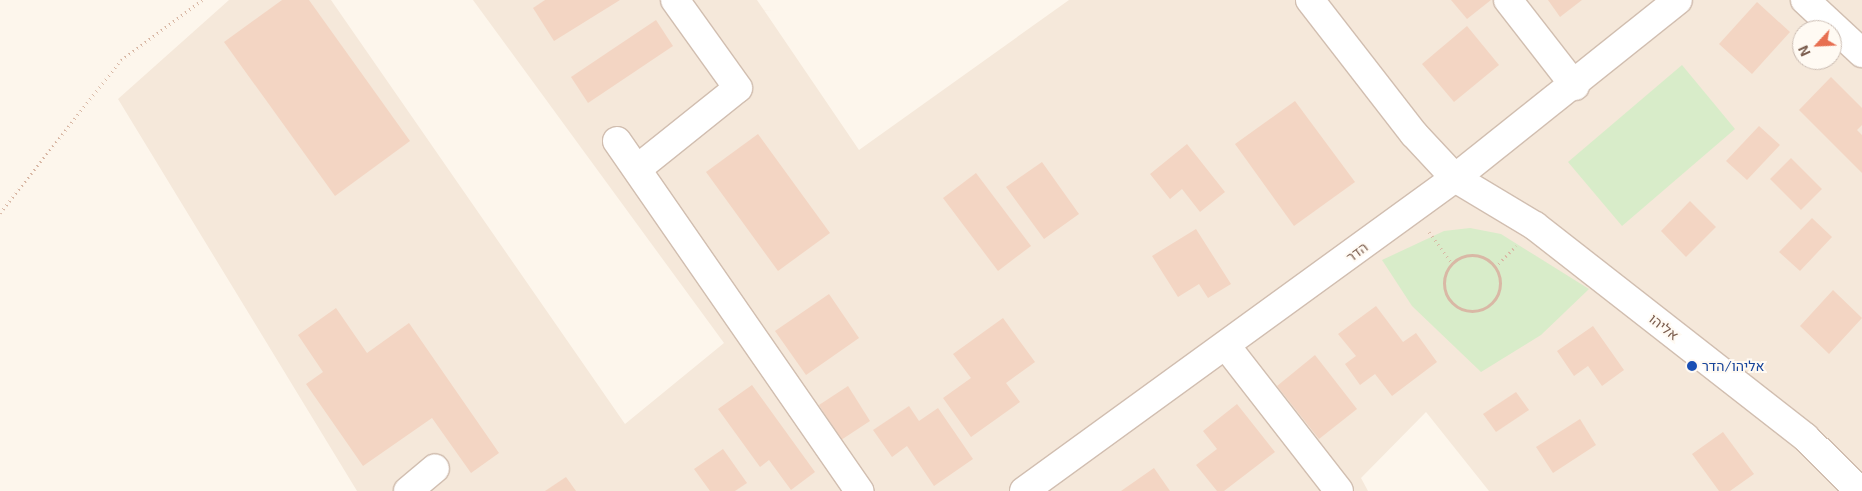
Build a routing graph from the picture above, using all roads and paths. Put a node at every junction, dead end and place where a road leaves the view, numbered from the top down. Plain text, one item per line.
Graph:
1 (202, 0) edge
2 (675, 0) edge
3 (1310, 0) edge
4 (1508, 0) edge
5 (1678, 0) edge
6 (1805, 0) edge
7 (1862, 53) edge
8 (1575, 86) junction
9 (617, 141) dead end
10 (637, 169) junction
11 (1456, 178) junction
12 (1414, 210) junction
13 (0, 213) edge
14 (1452, 264) junction
15 (1227, 347) junction
16 (435, 468) dead end
17 (408, 491) edge
18 (859, 491) edge
19 (1024, 491) edge
20 (1339, 491) edge
21 (1860, 491) edge

1 - 13 path
2 - 10 street
3 - 11 street, אליהו
4 - 8 street
5 - 8 street, הדר
6 - 7 street
8 - 11 street, הדר
9 - 10 street
10 - 18 street
11 - 12 street, הדר
11 - 21 street, אליהו
12 - 14 path
12 - 15 street, הדר
14 - 14 path
15 - 19 street, הדר
15 - 20 street
16 - 17 street

